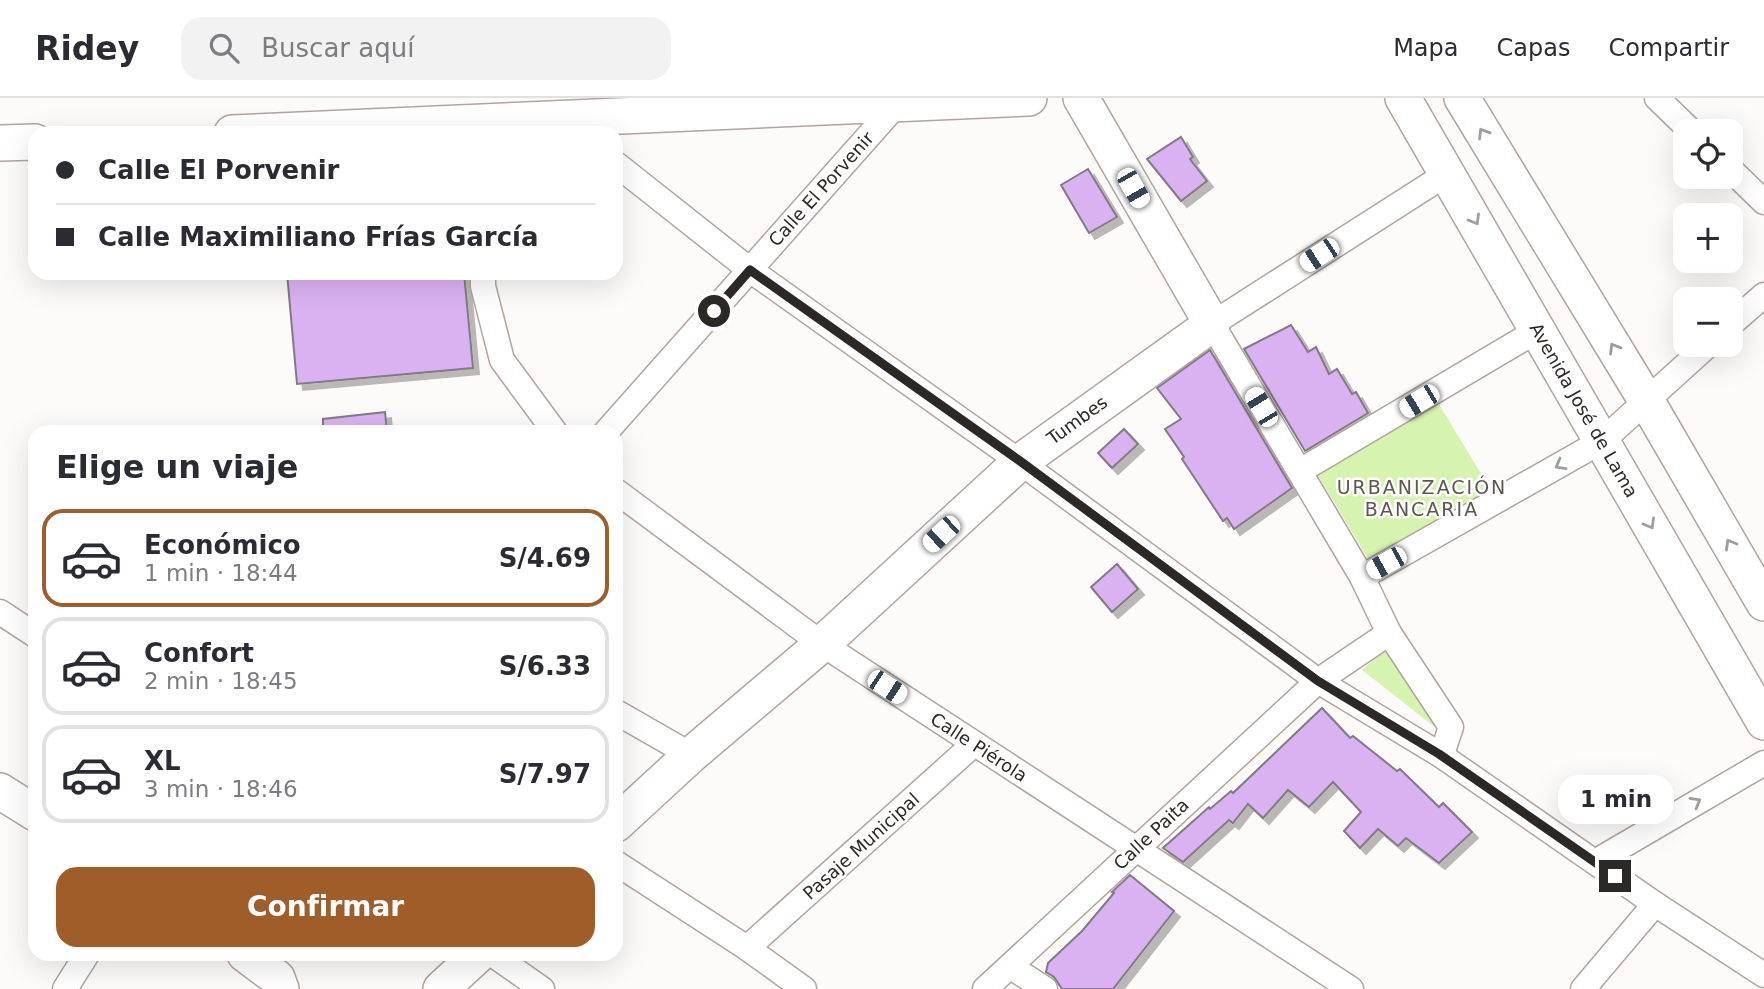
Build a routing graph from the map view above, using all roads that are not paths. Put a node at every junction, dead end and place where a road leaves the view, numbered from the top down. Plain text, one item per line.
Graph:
1 (1028, 98) edge
2 (1081, 98) edge
3 (1403, 98) edge
4 (1462, 98) edge
5 (1657, 98) edge
6 (897, 104) junction
7 (1679, 119) edge
8 (568, 126) edge
9 (28, 142) edge
10 (0, 143) edge
11 (623, 170) edge
12 (1448, 173) junction
13 (1743, 182) edge
14 (1764, 202) edge
15 (750, 270) junction
16 (483, 280) edge
17 (1764, 295) edge
18 (1743, 313) edge
19 (1212, 324) junction
20 (1538, 330) junction
21 (1694, 357) edge
22 (1646, 400) junction
23 (550, 425) edge
24 (612, 425) edge
25 (1602, 441) junction
26 (1020, 461) junction
27 (1300, 471) junction
28 (623, 496) edge
29 (1362, 577) junction
30 (1764, 603) edge
31 (0, 612) edge
32 (28, 630) edge
33 (1389, 633) junction
34 (822, 644) junction
35 (1318, 681) junction
36 (623, 716) edge
37 (1764, 723) edge
38 (974, 744) junction
39 (1439, 754) junction
40 (691, 755) junction
41 (1764, 762) edge
42 (0, 791) edge
43 (28, 809) edge
44 (623, 818) edge
45 (1134, 849) junction
46 (1595, 862) junction
47 (623, 868) edge
48 (1655, 904) junction
49 (747, 948) junction
50 (83, 961) edge
51 (254, 961) edge
52 (471, 961) edge
53 (502, 961) edge
54 (1011, 967) junction
55 (1764, 975) edge
56 (283, 985) edge
57 (65, 989) edge
58 (441, 989) edge
59 (542, 989) edge
60 (804, 989) edge
61 (985, 989) edge
62 (1045, 989) edge
63 (1351, 989) edge
64 (1583, 989) edge

1 - 6 street
2 - 19 street
3 - 12 street, Avenida José de Lama
22 -> 4 street
5 - 7 street
6 - 8 street
6 - 15 street, Calle El Porvenir
9 - 10 street
11 - 15 street
12 - 19 street, Tumbes
12 -> 20 street, Avenida José de Lama
13 - 14 street
15 - 24 street, Calle El Porvenir
15 - 26 street
16 - 23 street
17 - 18 street
19 - 26 street, Tumbes
19 - 27 street
20 - 25 street, Avenida José de Lama
20 - 27 street
21 - 22 street
22 - 25 street
30 -> 22 street
25 -> 29 street
25 -> 37 street, Avenida José de Lama
26 - 34 street, Tumbes
26 - 35 street
27 - 29 street
28 - 34 street, Calle Piérola
29 - 33 street
31 - 32 street
33 - 35 street, Calle Paita
33 - 39 street
34 - 38 street, Calle Piérola
34 - 40 street, Tumbes
35 - 39 street
35 - 45 street, Calle Paita
36 - 40 street
38 - 45 street, Calle Piérola
38 - 49 street, Pasaje Municipal
39 - 46 street
40 - 44 street, Tumbes
46 -> 41 street
42 - 43 street
45 - 54 street, Calle Paita
45 - 63 street, Calle Piérola
46 - 48 street
47 - 49 street
48 - 55 street
48 - 64 street
49 - 60 street
50 - 57 street
51 - 56 street
52 - 58 street
53 - 59 street
54 - 61 street, Calle Paita
54 - 62 street

